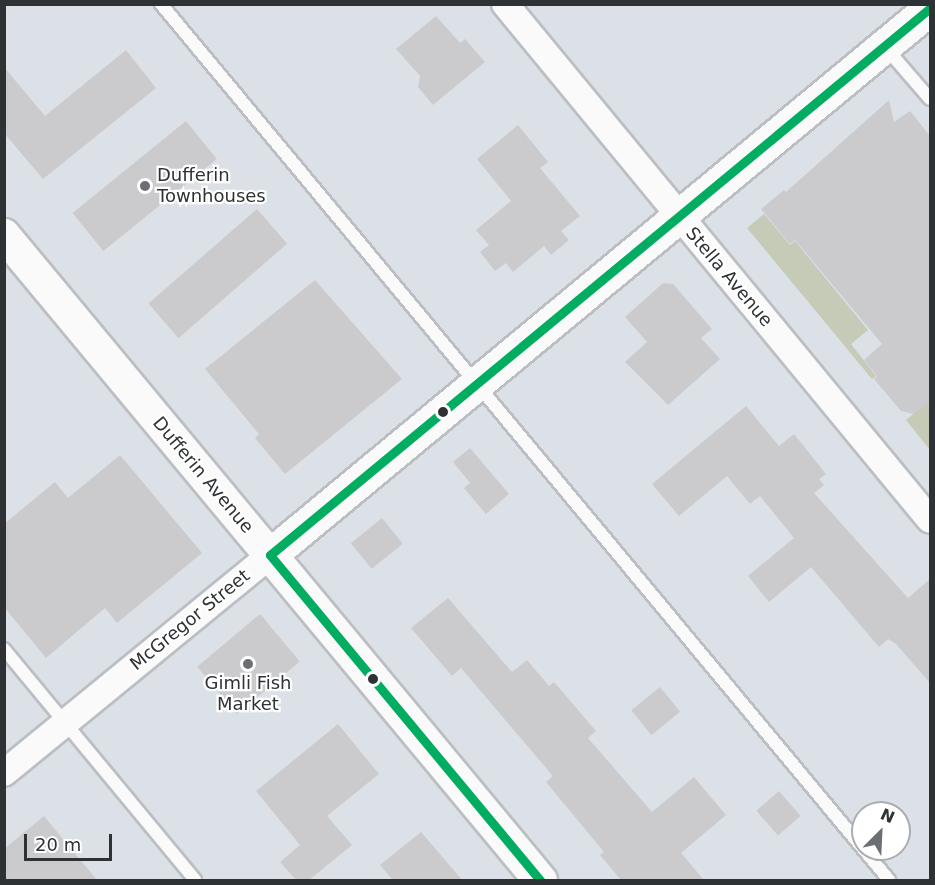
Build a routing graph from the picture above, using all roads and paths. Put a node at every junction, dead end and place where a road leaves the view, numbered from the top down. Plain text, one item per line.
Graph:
1 (161, 4) edge
2 (505, 4) edge
3 (930, 8) edge
4 (884, 46) junction
5 (930, 99) edge
6 (678, 216) junction
7 (4, 235) edge
8 (476, 386) junction
9 (930, 520) edge
10 (270, 555) junction
11 (4, 649) edge
12 (65, 724) junction
13 (4, 773) edge
14 (195, 880) edge
15 (540, 880) edge
16 (889, 880) edge

1 - 8 lane
2 - 6 street, Stella Avenue
3 - 4 main road, McGregor Street
4 - 5 lane
4 - 6 main road, McGregor Street
6 - 8 main road, McGregor Street
6 - 9 street, Stella Avenue
7 - 10 street, Dufferin Avenue
8 - 10 main road, McGregor Street
8 - 16 lane
10 - 12 street, McGregor Street
10 - 15 main road, Dufferin Avenue
11 - 12 lane
12 - 13 street, McGregor Street
12 - 14 lane

